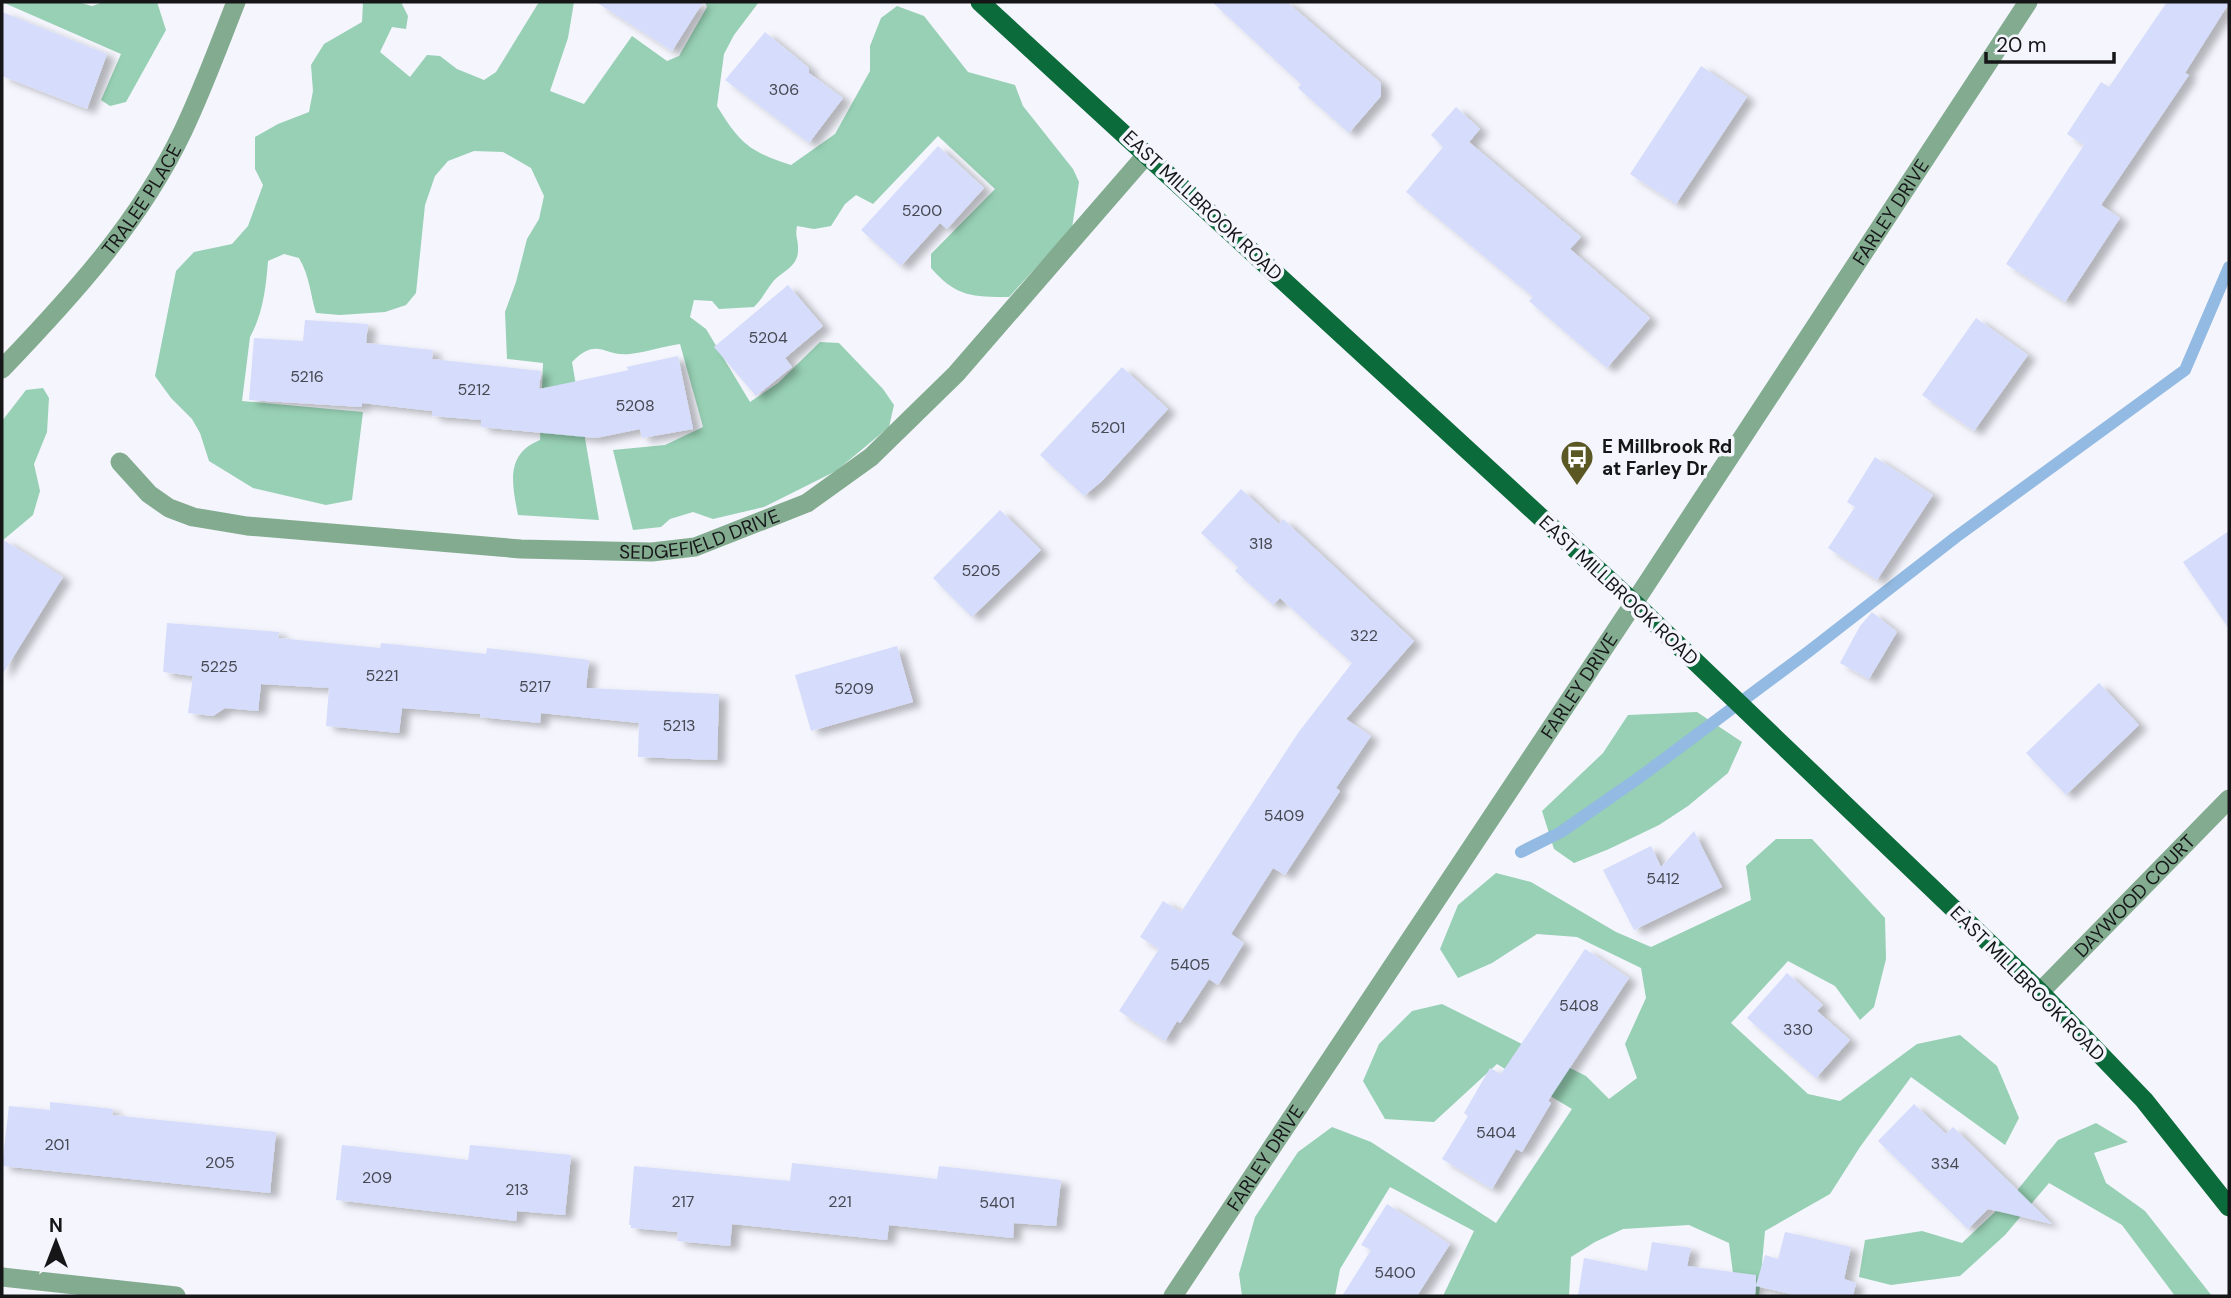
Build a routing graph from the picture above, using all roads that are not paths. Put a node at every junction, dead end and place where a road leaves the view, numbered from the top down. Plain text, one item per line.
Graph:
1 (236, 2) edge
2 (980, 2) edge
3 (2028, 2) edge
4 (1147, 154) junction
5 (2, 369) edge
6 (120, 462) dead end
7 (1634, 603) junction
8 (2229, 799) edge
9 (2040, 992) junction
10 (2229, 1208) edge
11 (2, 1277) edge
12 (176, 1296) edge
13 (1173, 1296) edge

1 - 5 street, TRALEE PLACE
2 - 4 main road, EAST MILLBROOK ROAD
3 - 7 street, FARLEY DRIVE
4 - 6 street, SEDGEFIELD DRIVE
4 - 7 main road, EAST MILLBROOK ROAD
7 - 9 main road, EAST MILLBROOK ROAD
7 - 13 street, FARLEY DRIVE
8 - 9 street, DAYWOOD COURT
9 - 10 main road, EAST MILLBROOK ROAD
11 - 12 street

